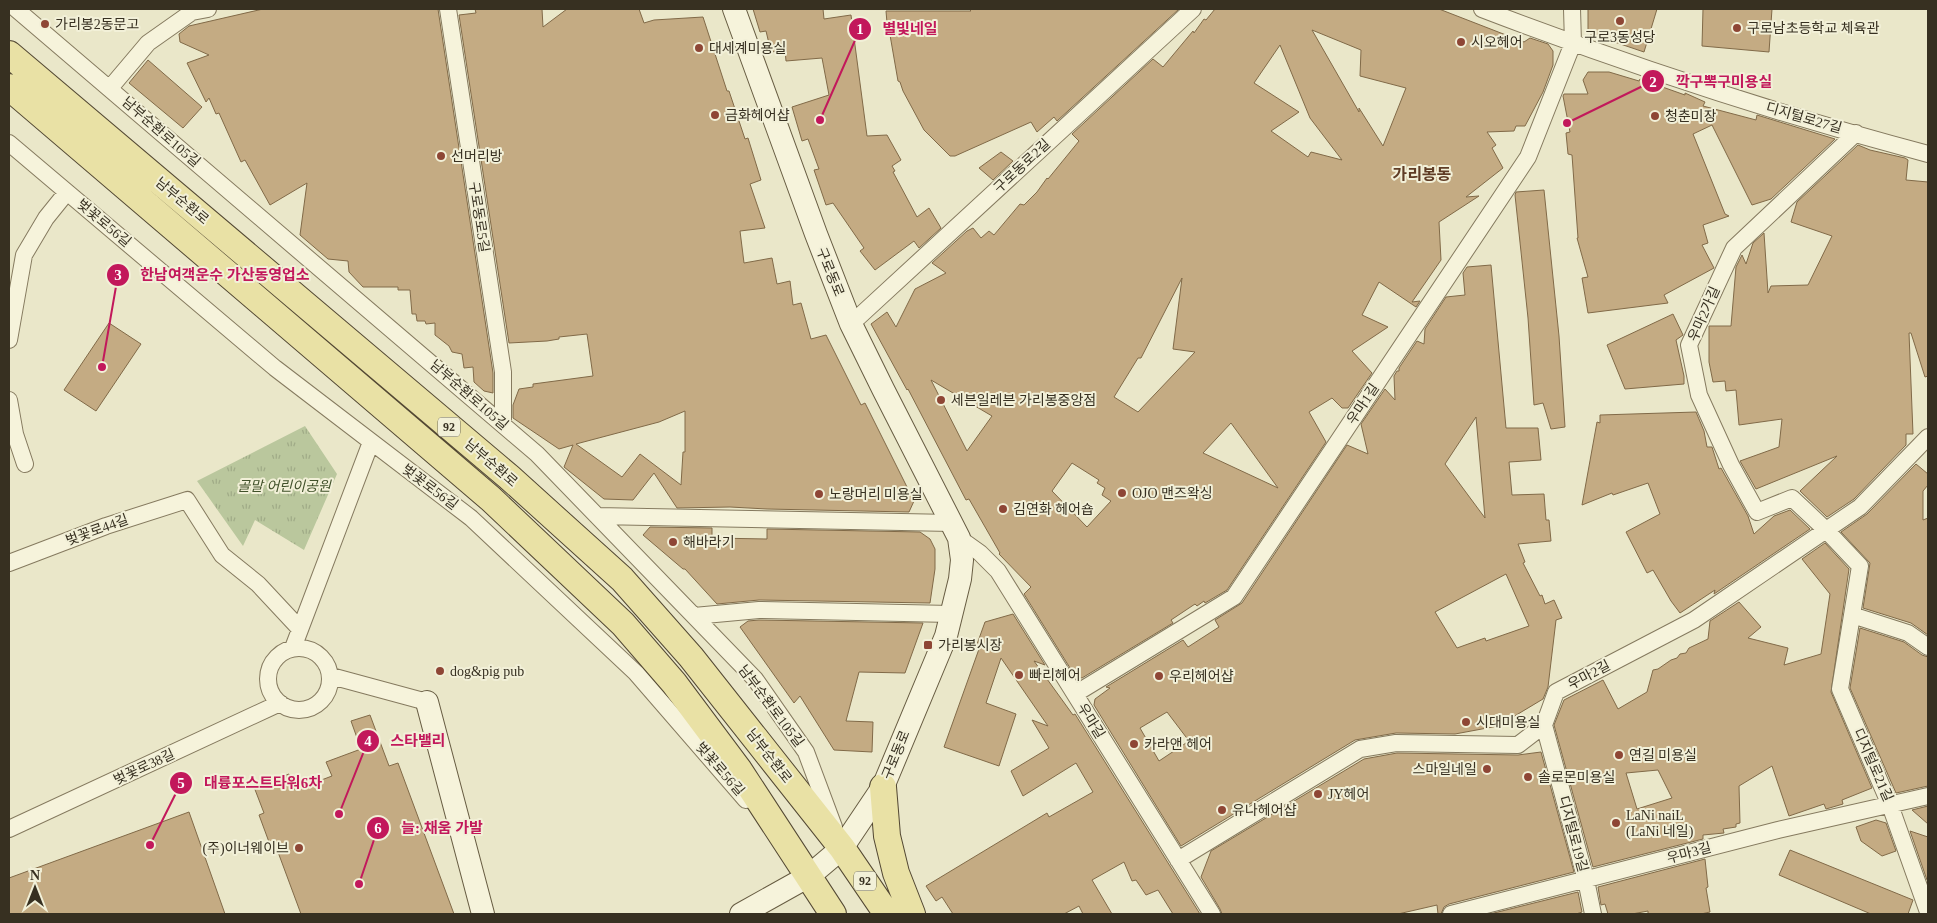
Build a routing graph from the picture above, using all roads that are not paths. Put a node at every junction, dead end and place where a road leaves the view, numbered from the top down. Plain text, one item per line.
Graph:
1 (16, 9) edge
2 (208, 9) edge
3 (448, 9) edge
4 (734, 9) edge
5 (1192, 9) edge
6 (1482, 9) edge
7 (1572, 9) edge
8 (1573, 43) junction
9 (9, 54) edge
10 (9, 87) edge
11 (110, 88) junction
12 (1856, 133) junction
13 (9, 143) edge
14 (1928, 154) edge
15 (67, 192) junction
16 (851, 324) junction
17 (9, 340) edge
18 (9, 400) edge
19 (503, 425) junction
20 (1928, 437) edge
21 (371, 442) junction
22 (25, 464) dead end
23 (597, 516) junction
24 (1826, 530) junction
25 (956, 531) junction
26 (9, 563) edge
27 (951, 614) junction
28 (1852, 615) junction
29 (694, 616) junction
30 (300, 629) junction
31 (1928, 647) edge
32 (293, 648) junction
33 (331, 676) junction
34 (1075, 694) junction
35 (427, 702) joint
36 (280, 703) junction
37 (1544, 725) junction
38 (883, 787) junction
39 (1928, 796) edge
40 (1890, 805) junction
41 (9, 829) edge
42 (842, 848) junction
43 (1178, 860) junction
44 (809, 876) junction
45 (1586, 880) junction
46 (1928, 912) edge
47 (484, 914) edge
48 (741, 914) edge
49 (833, 914) edge
50 (887, 914) edge
51 (912, 914) edge
52 (1212, 914) edge
53 (1451, 914) edge
54 (1593, 914) edge

1 - 11 street, 남부순환로105길
2 - 11 street
3 - 19 street, 구로동로5길
4 - 16 main road, 구로동로
5 - 16 street, 구로동로2길
6 - 8 street, 디지털로27길
7 - 8 street
8 - 12 street, 디지털로27길
8 - 34 street, 우마1길
9 - 42 main road, 남부순환로 / 92
10 - 44 main road, 남부순환로 / 92
11 - 19 street, 남부순환로105길
12 - 14 street, 디지털로27길
12 - 24 street, 우마2가길
13 - 15 street, 벚꽃로56길
15 - 17 street
15 - 21 street, 벚꽃로56길
16 - 25 main road, 구로동로
18 - 22 street
19 - 23 street, 남부순환로105길
20 - 24 street, 우마2길
21 - 30 street
21 - 44 street, 벚꽃로56길
23 - 25 street
23 - 29 street, 남부순환로105길
24 - 28 street, 디지털로21길
24 - 37 street, 우마2길
25 - 27 main road, 구로동로
25 - 34 street, 우마길
26 - 30 street, 벚꽃로44길
27 - 29 street
27 - 38 main road, 구로동로
28 - 31 street
28 - 40 street, 디지털로21길
29 - 42 street, 남부순환로105길
30 - 32 street
32 - 33 street
32 - 36 street
33 - 35 street
33 - 36 street
34 - 43 street, 우마길
35 - 47 main road
36 - 41 street, 벚꽃로38길
37 - 43 street
37 - 45 street, 디지털로19길
38 - 42 main road, 구로동로
38 - 51 main road
39 - 40 street, 우마3길
40 - 45 street, 우마3길
40 - 46 street, 디지털로21길
42 - 44 main road, 구로동로
42 - 50 main road, 남부순환로 / 92
43 - 52 street, 우마길
44 - 48 main road, 구로동로
44 - 49 main road, 남부순환로 / 92
45 - 53 street, 우마3길
45 - 54 street, 디지털로19길

